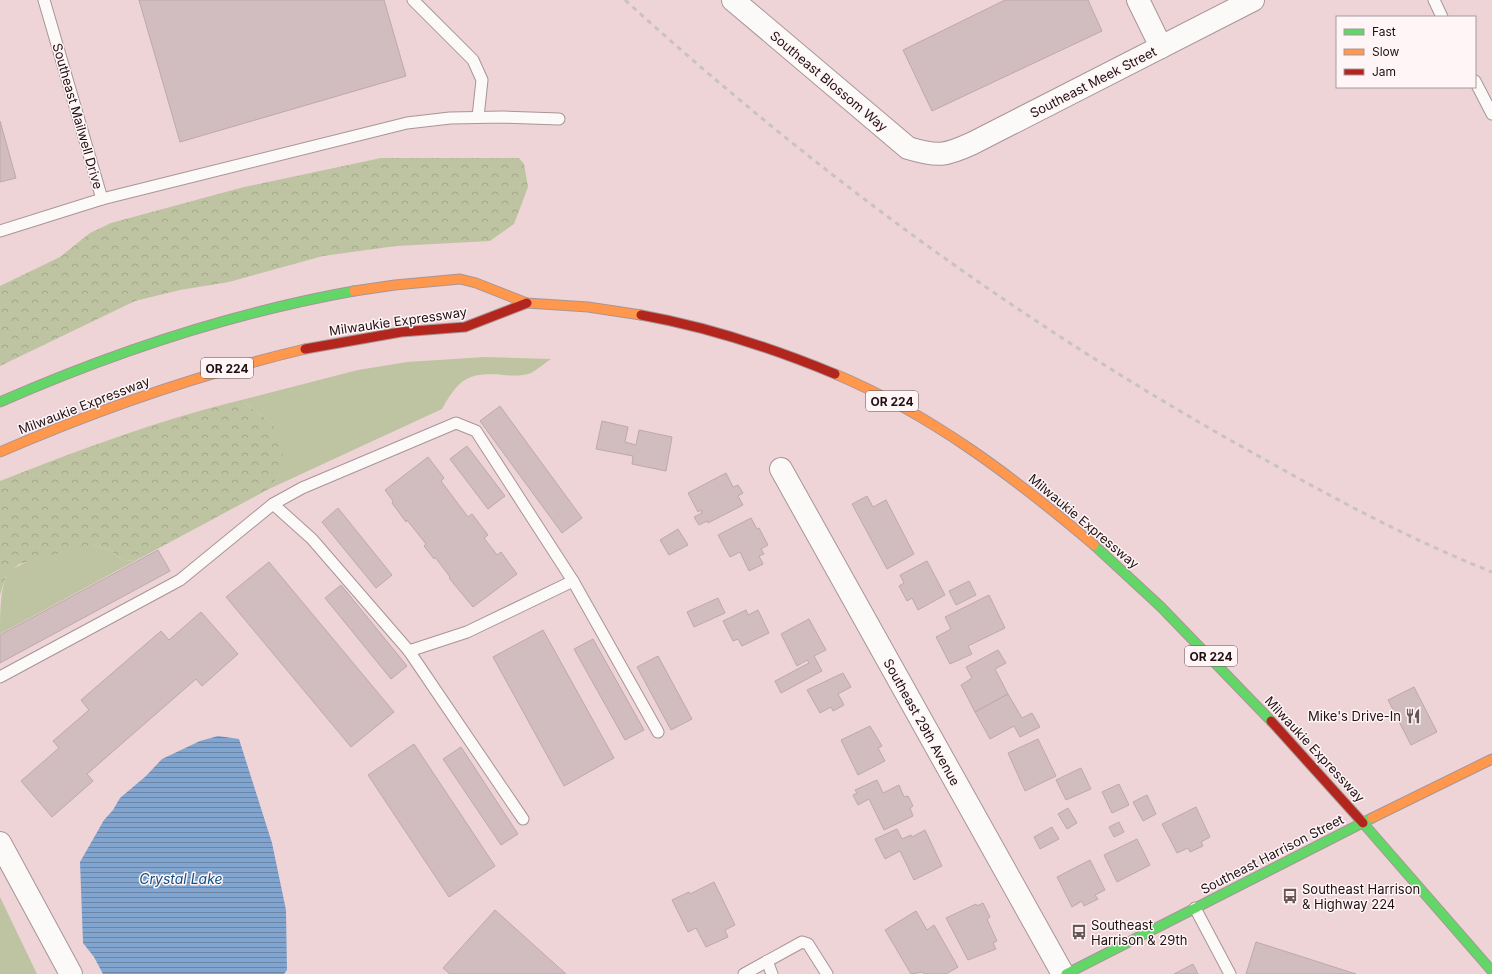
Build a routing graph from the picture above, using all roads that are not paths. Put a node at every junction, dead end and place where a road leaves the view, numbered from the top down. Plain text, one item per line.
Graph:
1 (44, 0) edge
2 (413, 0) edge
3 (733, 0) edge
4 (1138, 0) edge
5 (1253, 0) edge
6 (1434, 0) edge
7 (1442, 16) edge
8 (1161, 47) junction
9 (1476, 83) edge
10 (1492, 114) edge
11 (478, 117) junction
12 (559, 119) dead end
13 (930, 155) joint
14 (102, 199) junction
15 (0, 231) edge
16 (526, 303) junction
17 (0, 402) edge
18 (0, 452) edge
19 (781, 469) dead end
20 (273, 504) junction
21 (573, 581) junction
22 (409, 651) junction
23 (0, 677) edge
24 (658, 732) dead end
25 (1492, 759) edge
26 (523, 819) dead end
27 (1364, 822) junction
28 (0, 843) edge
29 (1195, 908) junction
30 (767, 961) junction
31 (1492, 971) edge
32 (71, 974) edge
33 (744, 974) edge
34 (772, 974) edge
35 (827, 974) edge
36 (1064, 974) edge
37 (1230, 974) edge

1 - 14 lane, Southeast Mailwell Drive
2 - 11 lane
3 - 13 street, Southeast Blossom Way
4 - 8 street
5 - 8 street, Southeast Meek Street
6 - 7 lane
8 - 13 street, Southeast Meek Street
9 - 10 lane
11 - 12 lane
11 - 14 lane
14 - 15 lane, Southeast Mailwell Drive
16 - 17 main road, Milwaukie Expressway / OR 224
16 - 18 main road, Milwaukie Expressway / OR 224
16 - 27 main road, Milwaukie Expressway / OR 224
19 - 36 street, Southeast 29th Avenue
20 - 21 lane
20 - 22 lane
20 - 23 lane
21 - 22 lane
21 - 24 lane
22 - 26 lane
25 - 27 main road, Southeast Harrison Street
27 - 29 main road, Southeast Harrison Street
27 - 31 main road, Milwaukie Expressway / OR 224
28 - 32 street
29 - 36 main road, Southeast Harrison Street
29 - 37 lane
30 - 33 lane
30 - 34 lane
30 - 35 lane

